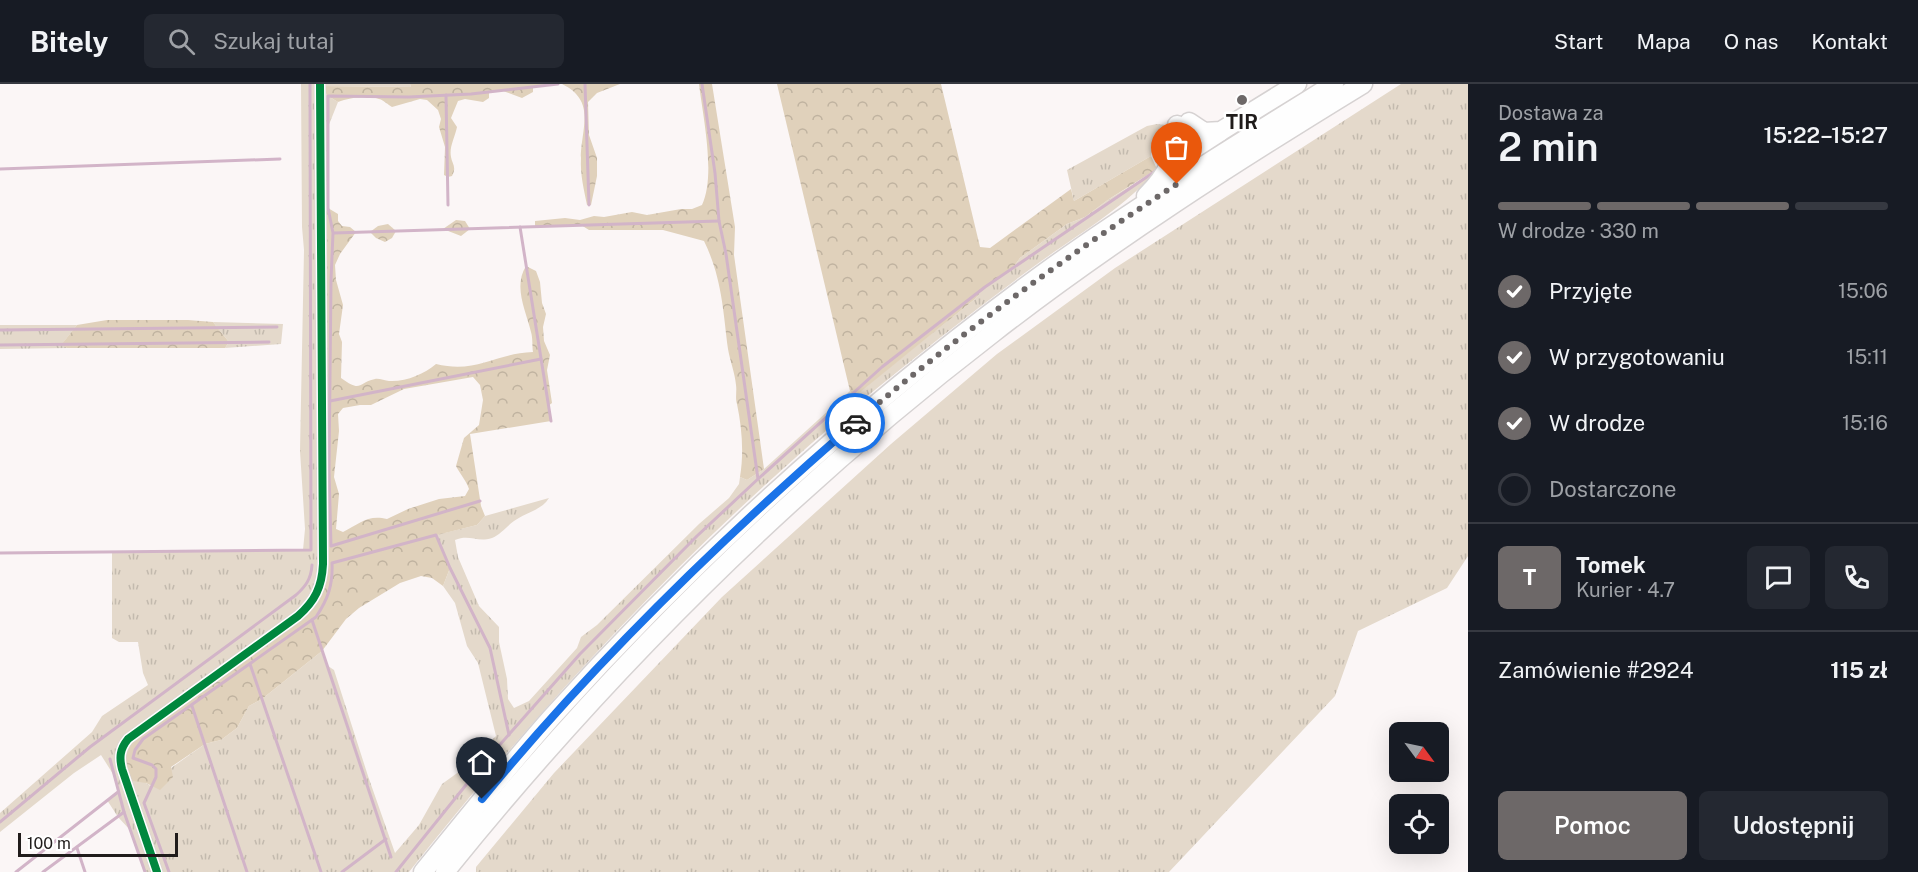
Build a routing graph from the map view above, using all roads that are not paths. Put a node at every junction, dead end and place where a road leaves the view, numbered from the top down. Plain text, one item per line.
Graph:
1 (320, 84) edge
2 (1297, 84) edge
3 (1334, 84) edge
4 (1363, 84) edge
5 (1280, 91) edge
6 (1221, 131) junction
7 (1172, 163) junction
8 (1121, 221) junction
9 (157, 872) edge
10 (423, 872) edge
11 (446, 872) edge

1 - 9 street
2 - 5 highway
3 - 8 highway
4 - 11 highway
5 - 6 highway
6 - 7 highway
6 - 7 highway
7 - 8 highway
8 - 10 highway

